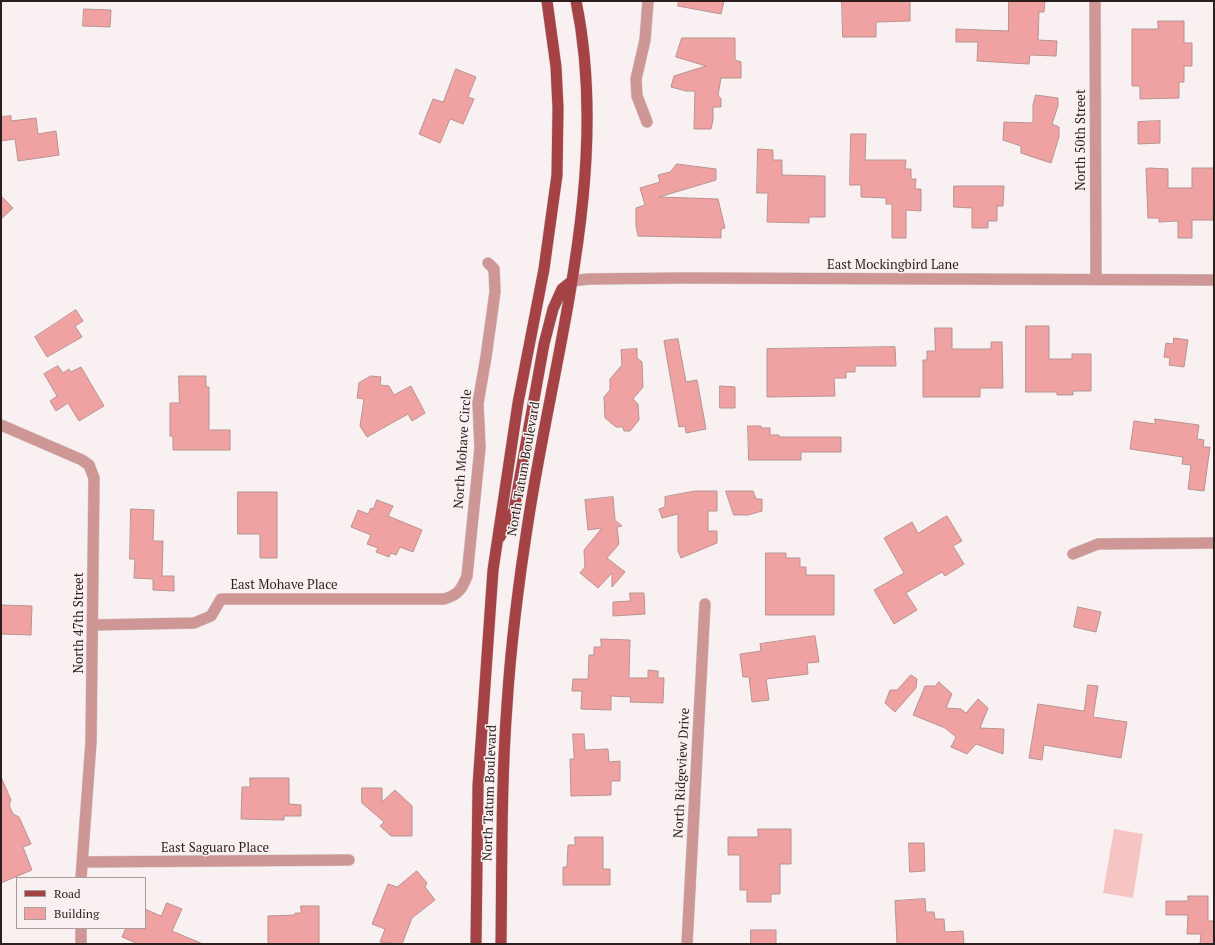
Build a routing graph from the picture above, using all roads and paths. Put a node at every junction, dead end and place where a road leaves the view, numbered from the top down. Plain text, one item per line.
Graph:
1 (547, 1) edge
2 (576, 1) edge
3 (648, 1) edge
4 (1095, 1) edge
5 (647, 122) dead end
6 (488, 263) dead end
7 (1096, 279) junction
8 (1214, 280) edge
9 (572, 281) junction
10 (1, 425) edge
11 (1214, 543) edge
12 (496, 544) junction
13 (1073, 554) dead end
14 (461, 590) joint
15 (705, 604) dead end
16 (92, 625) junction
17 (349, 860) dead end
18 (82, 862) junction
19 (81, 877) edge
20 (81, 929) edge
21 (81, 944) edge
22 (476, 944) edge
23 (501, 944) edge
24 (688, 944) edge

1 - 12 main road, North Tatum Boulevard
2 - 9 main road, North Tatum Boulevard
3 - 5 street
4 - 7 street, North 50th Street
6 - 14 street, North Mohave Circle
7 - 8 street, East Mockingbird Lane
7 - 9 street, East Mockingbird Lane
9 - 12 main road
9 - 23 main road, North Tatum Boulevard
10 - 16 street, North 47th Street
11 - 13 street
12 - 22 main road, North Tatum Boulevard
14 - 16 street, East Mohave Place
15 - 24 street, North Ridgeview Drive
16 - 18 street, North 47th Street
17 - 18 street, East Saguaro Place
18 - 19 street, North 47th Street
20 - 21 street

